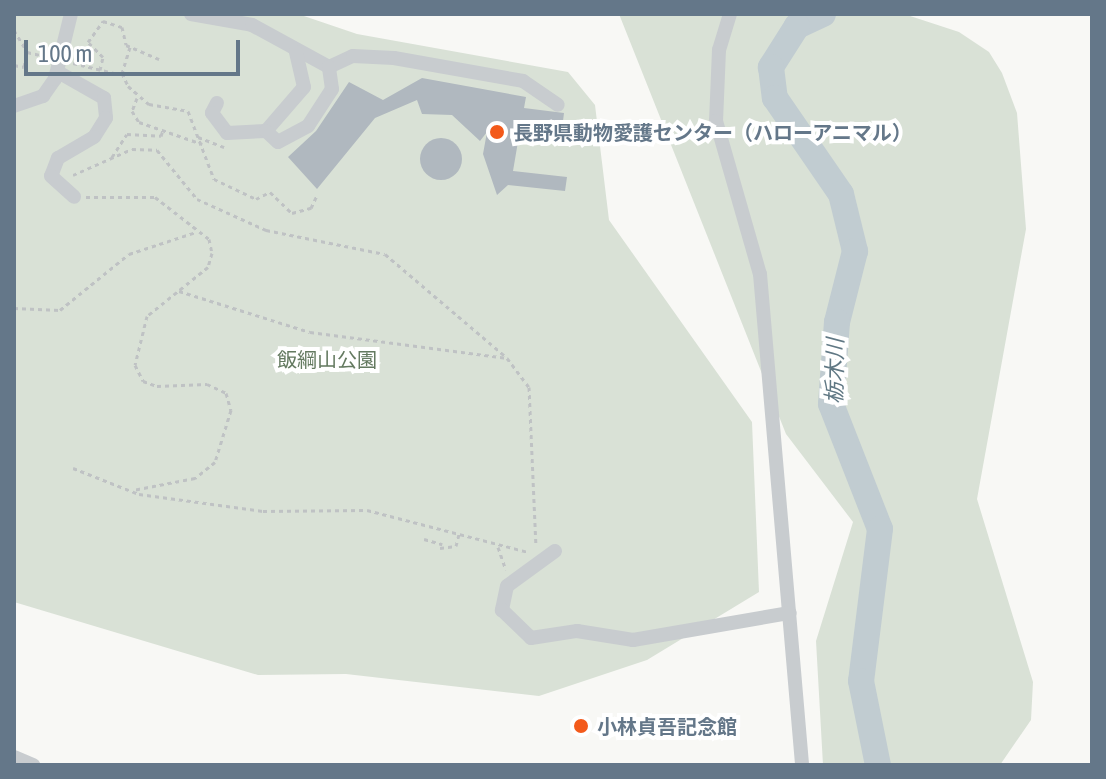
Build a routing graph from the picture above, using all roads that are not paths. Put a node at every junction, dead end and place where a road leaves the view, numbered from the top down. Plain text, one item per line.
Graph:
1 (71, 14) edge
2 (191, 14) edge
3 (730, 14) edge
4 (296, 52) junction
5 (59, 64) junction
6 (329, 67) junction
7 (217, 103) dead end
8 (558, 105) dead end
9 (14, 106) edge
10 (266, 131) junction
11 (74, 197) road end
12 (555, 551) dead end
13 (790, 613) junction
14 (14, 757) edge
15 (33, 765) edge
16 (802, 765) edge

1 - 5 street
2 - 4 street
3 - 13 street
4 - 6 street
4 - 10 street
5 - 9 street
5 - 11 street
6 - 8 street
6 - 10 street
7 - 10 street
12 - 13 street
13 - 16 street
14 - 15 street

